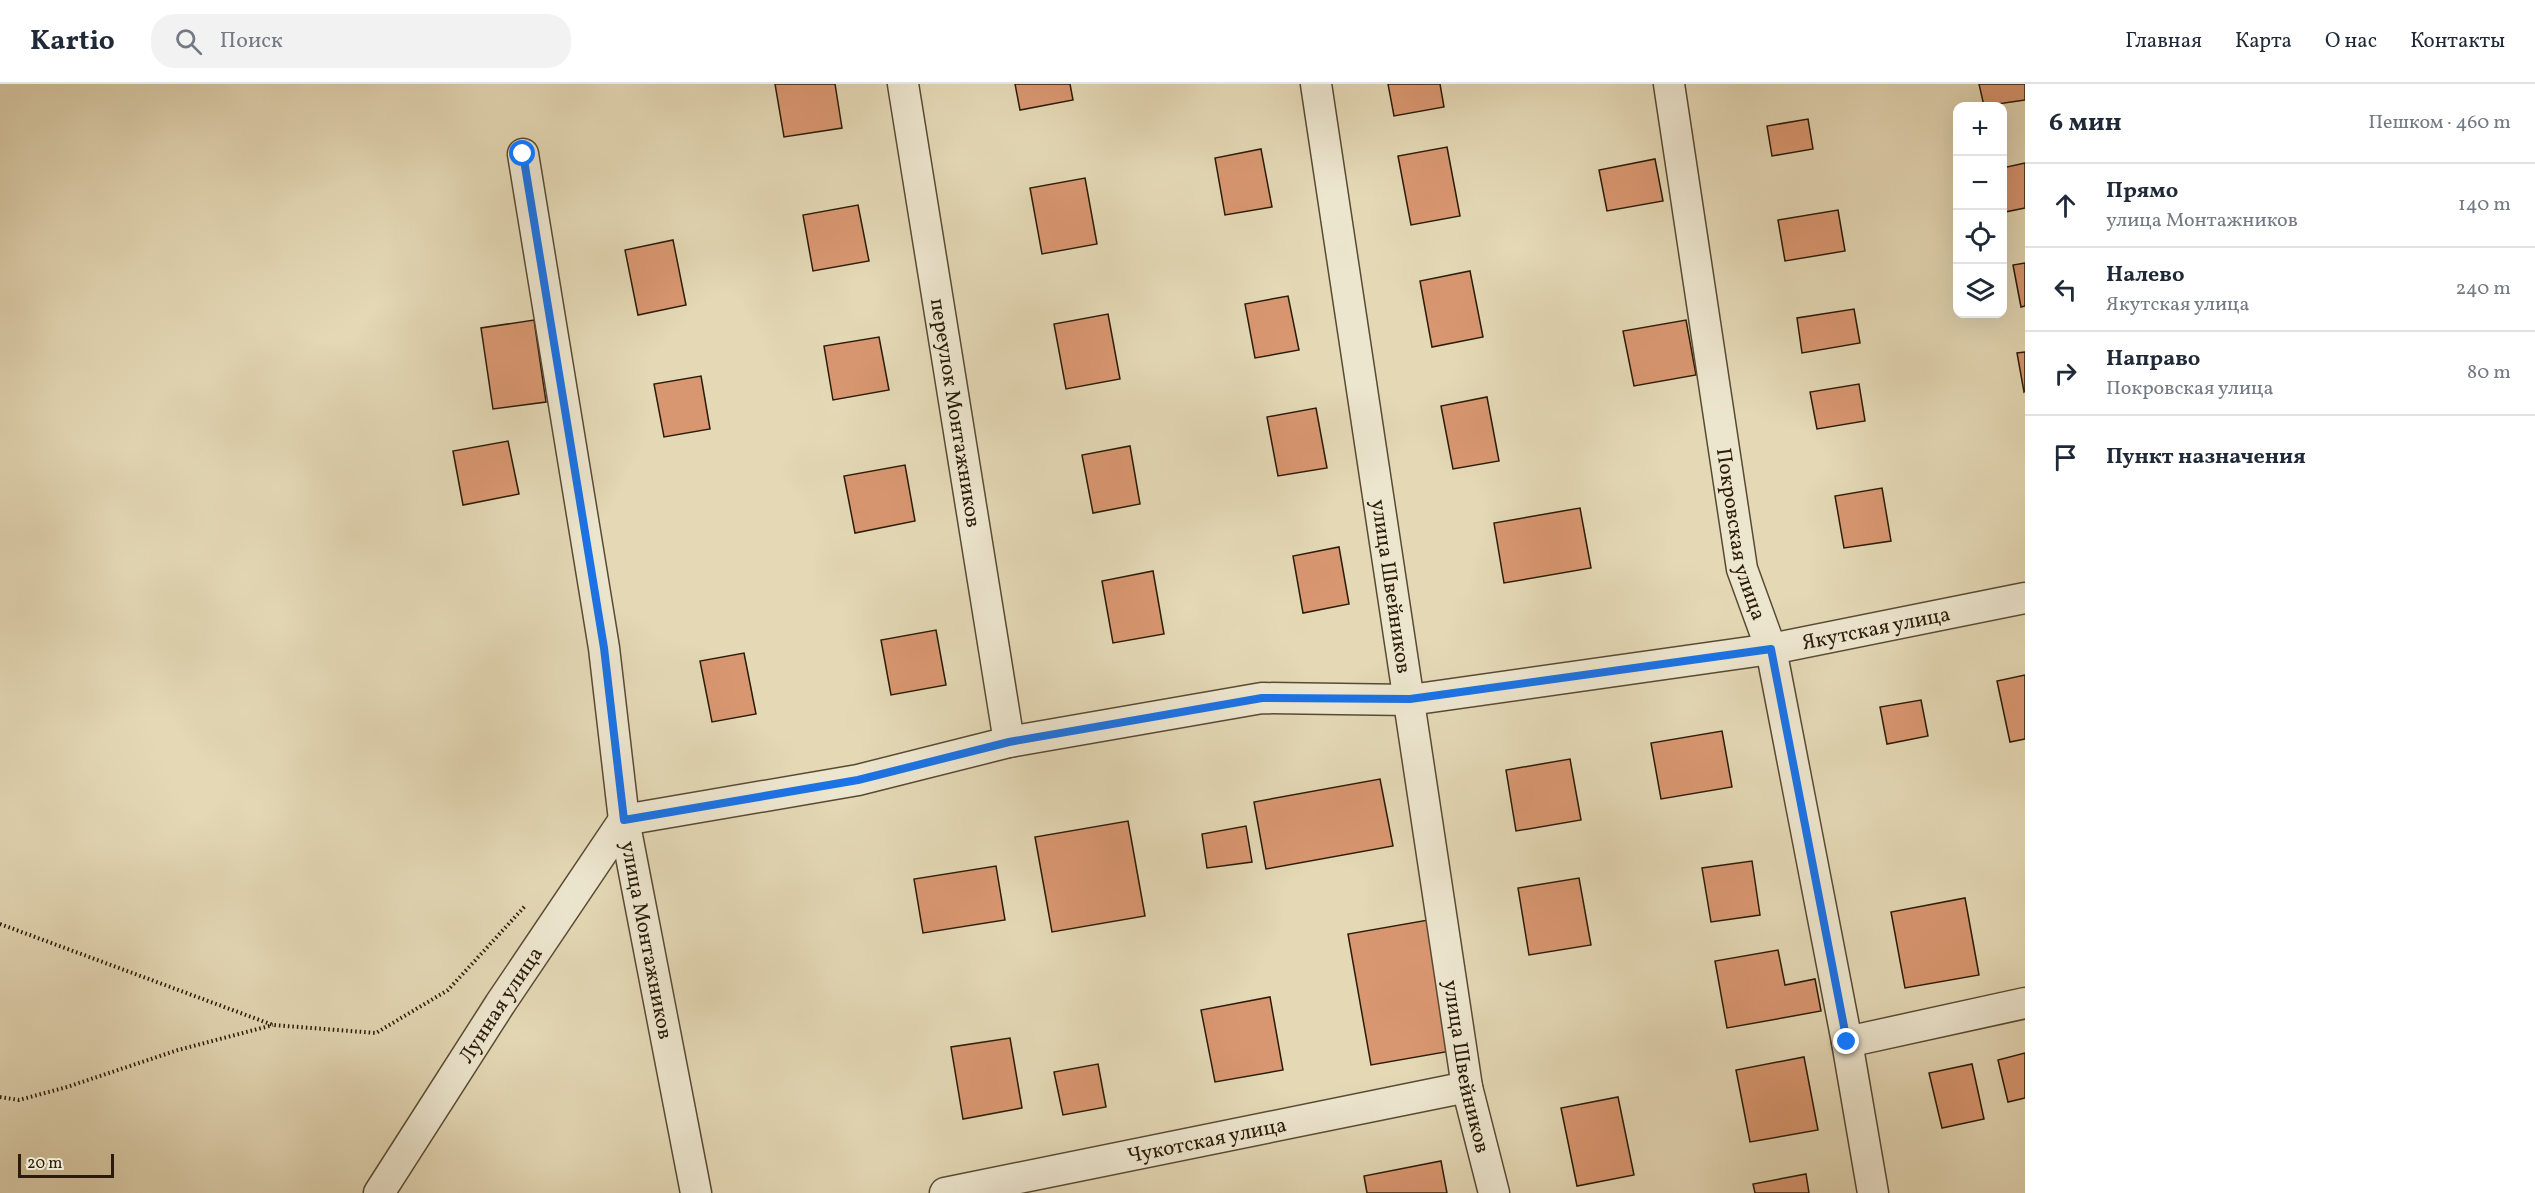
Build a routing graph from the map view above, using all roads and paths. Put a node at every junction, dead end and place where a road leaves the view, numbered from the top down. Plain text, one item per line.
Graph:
1 (903, 84) edge
2 (1317, 84) edge
3 (1669, 84) edge
4 (523, 154) dead end
5 (2025, 598) edge
6 (1771, 649) junction
7 (1410, 699) junction
8 (1009, 742) junction
9 (624, 820) junction
10 (531, 900) dead end
11 (0, 924) edge
12 (2025, 1003) edge
13 (273, 1025) junction
14 (1847, 1042) junction
15 (1467, 1087) junction
16 (0, 1097) edge
17 (379, 1193) edge
18 (696, 1193) edge
19 (945, 1193) edge
20 (1494, 1193) edge
21 (1874, 1193) edge

1 - 8 street, переулок Монтажников
2 - 7 street, улица Швейников
3 - 6 street, Покровская улица
4 - 9 street, улица Монтажников
5 - 6 street, Якутская улица
6 - 7 street, Якутская улица
6 - 14 street, Покровская улица
7 - 8 street, Якутская улица
7 - 15 street, улица Швейников
8 - 9 street, Якутская улица
9 - 17 street, Лунная улица
9 - 18 street, улица Монтажников
10 - 13 path
11 - 13 path
12 - 14 street
13 - 16 path
14 - 21 street, Покровская улица
15 - 19 street, Чукотская улица
15 - 20 street, улица Швейников

